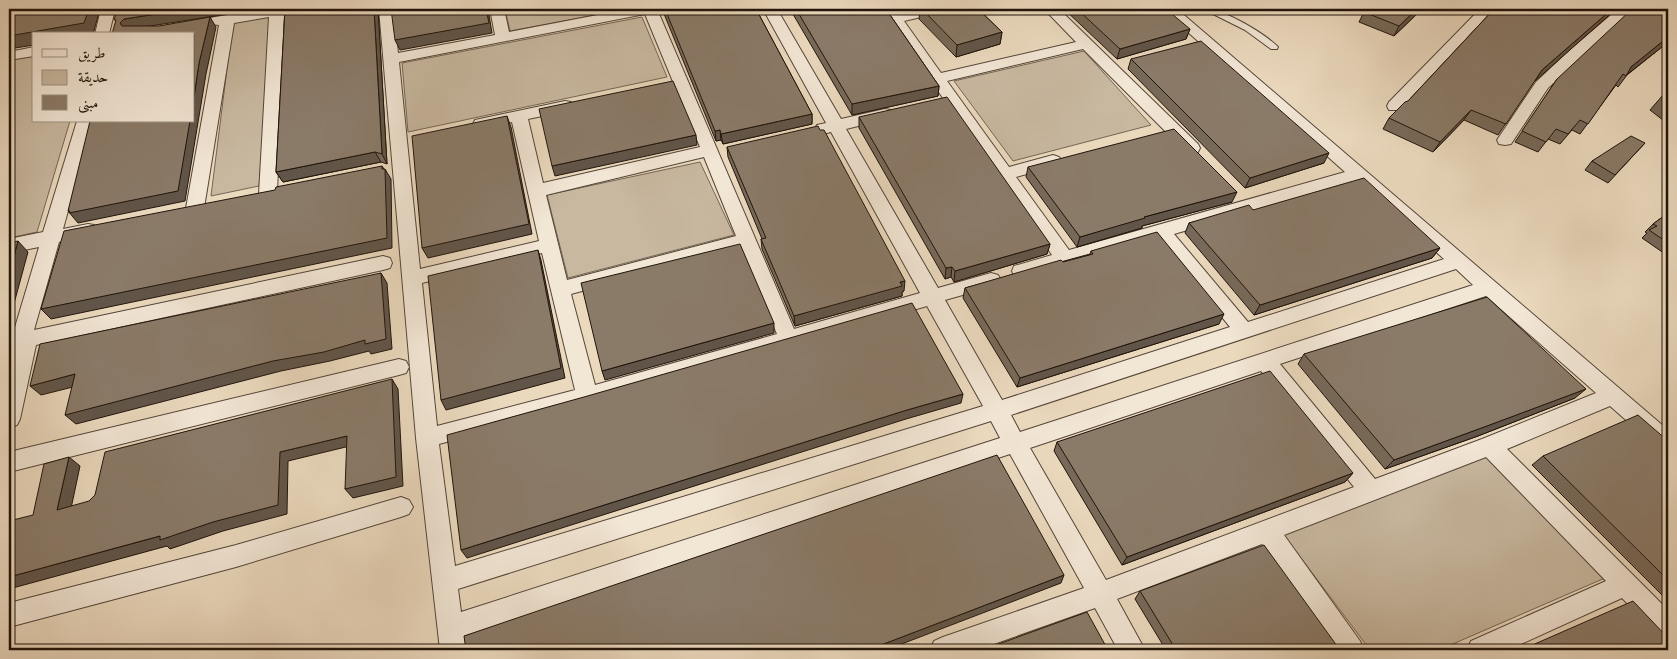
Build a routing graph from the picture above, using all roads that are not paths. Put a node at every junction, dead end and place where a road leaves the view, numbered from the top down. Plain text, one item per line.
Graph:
1 (108, 9) edge
2 (294, 9) edge
3 (386, 9) edge
4 (497, 9) edge
5 (770, 9) edge
6 (938, 9) edge
7 (1051, 9) edge
8 (1207, 9) edge
9 (1488, 9) edge
10 (1626, 9) edge
11 (654, 10) edge
12 (277, 12) junction
13 (891, 13) edge
14 (1179, 18) edge
15 (227, 19) junction
16 (200, 24) edge
17 (102, 32) edge
18 (503, 37) junction
19 (1086, 44) junction
20 (1274, 47) dead end
21 (32, 51) edge
22 (9, 56) edge
23 (392, 59) junction
24 (1128, 63) dead end
25 (1110, 67) junction
26 (938, 78) junction
27 (682, 82) junction
28 (663, 86) edge
29 (953, 99) junction
30 (935, 103) edge
31 (577, 104) edge
32 (1395, 106) dead end
33 (898, 111) edge
34 (519, 116) junction
35 (84, 122) edge
36 (835, 126) junction
37 (463, 128) edge
38 (1174, 130) junction
39 (806, 132) edge
40 (1155, 135) edge
41 (1505, 140) dead end
42 (731, 150) edge
43 (711, 152) junction
44 (1071, 157) edge
45 (1201, 158) edge
46 (1005, 174) junction
47 (1360, 174) junction
48 (287, 190) edge
49 (537, 191) junction
50 (1236, 192) edge
51 (268, 194) junction
52 (250, 198) edge
53 (214, 205) edge
54 (1250, 206) junction
55 (195, 208) junction
56 (176, 212) edge
57 (109, 226) edge
58 (1162, 231) junction
59 (52, 238) junction
60 (748, 240) junction
61 (549, 245) junction
62 (9, 246) edge
63 (1065, 259) junction
64 (1460, 261) junction
65 (383, 263) dead end
66 (412, 278) junction
67 (1490, 288) junction
68 (561, 289) junction
69 (932, 297) junction
70 (1243, 329) junction
71 (788, 337) junction
72 (19, 340) edge
73 (1265, 361) junction
74 (399, 366) dead end
75 (1614, 395) junction
76 (587, 396) junction
77 (996, 411) junction
78 (9, 419) edge
79 (427, 438) junction
80 (1668, 443) edge
81 (1015, 444) junction
82 (1490, 446) junction
83 (9, 462) edge
84 (1370, 490) junction
85 (401, 507) dead end
86 (1266, 530) junction
87 (445, 581) junction
88 (1626, 584) junction
89 (1100, 594) junction
90 (9, 615) edge
91 (1668, 627) edge
92 (452, 639) edge
93 (944, 650) edge
94 (1132, 650) edge
95 (1351, 650) edge
96 (1480, 650) edge

1 - 17 street
2 - 12 street
3 - 23 street
4 - 18 street
5 - 36 street
6 - 13 street
7 - 19 street
8 - 20 lane
9 - 32 street
10 - 41 street
11 - 18 street
11 - 27 street
12 - 15 street
12 - 51 street
13 - 26 street
14 - 47 street
15 - 16 street
15 - 55 street
18 - 23 street
19 - 25 street
19 - 26 street
21 - 22 street
23 - 66 street
24 - 25 street
25 - 38 street
26 - 29 street
27 - 28 street
27 - 43 street
29 - 30 street
29 - 46 street
31 - 34 street
33 - 36 street
34 - 37 street
34 - 49 street
35 - 59 street
36 - 39 street
36 - 69 street
38 - 40 street
38 - 45 street
42 - 43 street
43 - 49 street
43 - 60 street
44 - 46 street
46 - 63 street
47 - 54 street
47 - 64 street
48 - 51 street
49 - 61 street
50 - 54 street
51 - 52 street
53 - 55 street
54 - 58 street
55 - 56 street
57 - 59 street
58 - 63 street
58 - 70 street
59 - 62 street
59 - 72 street
60 - 68 street
60 - 71 street
61 - 66 street
61 - 68 street
63 - 69 street
64 - 67 street
64 - 70 street
65 - 72 street
66 - 79 street
67 - 73 street
67 - 75 street
68 - 76 street
69 - 71 street
69 - 77 street
70 - 77 street
71 - 76 street
72 - 78 street
73 - 81 street
73 - 84 street
74 - 83 street
75 - 80 street
75 - 82 street
76 - 79 street
77 - 81 street
77 - 87 street
79 - 87 street
81 - 89 street
81 - 92 street
82 - 84 street
82 - 88 street
84 - 86 street
85 - 90 street
86 - 89 street
86 - 95 street
87 - 92 street
88 - 91 street
88 - 96 street
89 - 93 street
89 - 94 street

